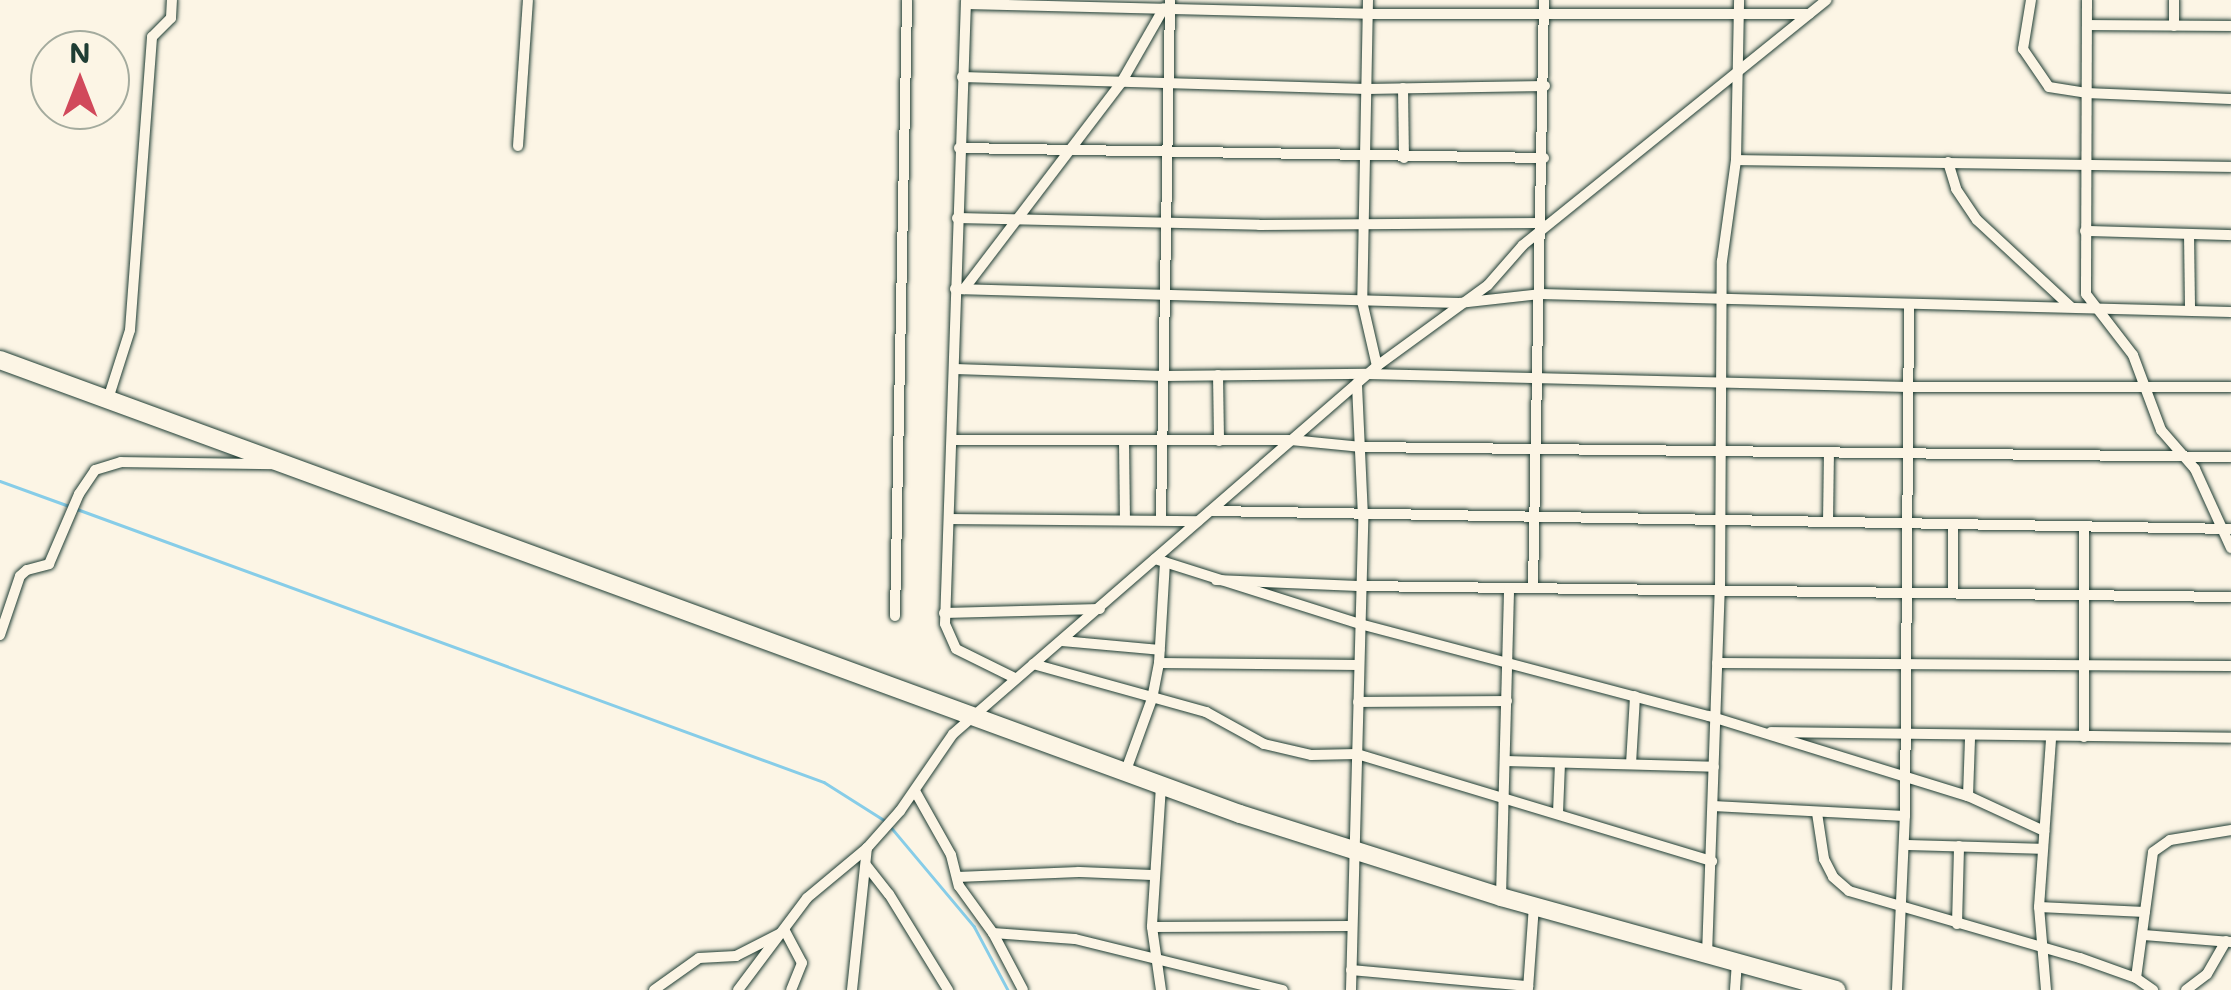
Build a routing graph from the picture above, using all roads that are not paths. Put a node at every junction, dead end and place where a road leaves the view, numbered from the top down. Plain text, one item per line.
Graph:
1 (172, 0) edge
2 (528, 0) edge
3 (908, 0) edge
4 (1368, 0) edge
5 (1544, 0) edge
6 (1739, 0) edge
7 (1827, 0) edge
8 (2031, 0) edge
9 (2086, 0) edge
10 (2174, 0) edge
11 (966, 2) edge
12 (1173, 5) edge
13 (1544, 13) junction
14 (1368, 14) junction
15 (1738, 14) junction
16 (1810, 14) junction
17 (2086, 26) junction
18 (2174, 26) junction
19 (2231, 26) edge
20 (1741, 66) junction
21 (962, 77) junction
22 (1121, 83) junction
23 (1166, 84) junction
24 (1545, 86) junction
25 (1404, 88) junction
26 (1367, 89) junction
27 (2085, 92) junction
28 (2231, 98) edge
29 (518, 146) dead end
30 (960, 148) junction
31 (1167, 151) junction
32 (1067, 152) junction
33 (1366, 158) junction
34 (1404, 158) junction
35 (1544, 158) junction
36 (1736, 160) junction
37 (1948, 162) junction
38 (2085, 165) junction
39 (2231, 167) edge
40 (957, 218) junction
41 (1017, 219) junction
42 (1166, 223) junction
43 (1363, 226) junction
44 (1541, 226) junction
45 (2085, 231) junction
46 (2189, 234) junction
47 (2231, 235) edge
48 (960, 289) junction
49 (1165, 294) junction
50 (1540, 294) junction
51 (1362, 301) junction
52 (1459, 302) junction
53 (1724, 302) junction
54 (1909, 306) junction
55 (2074, 309) junction
56 (2098, 309) junction
57 (2190, 310) junction
58 (2231, 312) edge
59 (0, 360) edge
60 (954, 369) junction
61 (1372, 370) junction
62 (1164, 376) junction
63 (1218, 376) junction
64 (1538, 378) junction
65 (1724, 379) junction
66 (1358, 383) junction
67 (2144, 384) junction
68 (1908, 386) junction
69 (2231, 387) edge
70 (108, 399) junction
71 (954, 440) junction
72 (1220, 440) junction
73 (1291, 440) junction
74 (1124, 441) junction
75 (1160, 441) junction
76 (1362, 447) junction
77 (1536, 449) junction
78 (1722, 452) junction
79 (1829, 454) junction
80 (1907, 455) junction
81 (2188, 458) junction
82 (2231, 458) edge
83 (286, 465) junction
84 (1211, 510) junction
85 (1362, 517) junction
86 (1535, 517) junction
87 (951, 518) junction
88 (1125, 518) junction
89 (1160, 518) junction
90 (1720, 520) junction
91 (1198, 521) junction
92 (1828, 522) junction
93 (1907, 524) junction
94 (1952, 524) junction
95 (2084, 526) junction
96 (2226, 528) edge
97 (2231, 548) edge
98 (1160, 560) junction
99 (1216, 580) junction
100 (1358, 586) junction
101 (1509, 588) junction
102 (1533, 588) junction
103 (1720, 591) junction
104 (1905, 592) junction
105 (1953, 594) junction
106 (2083, 594) junction
107 (2231, 597) edge
108 (1101, 609) junction
109 (944, 613) junction
110 (895, 616) dead end
111 (1360, 624) junction
112 (0, 635) edge
113 (1061, 641) junction
114 (1160, 650) junction
115 (1508, 662) junction
116 (1159, 663) junction
117 (1034, 664) junction
118 (1717, 664) junction
119 (1359, 665) junction
120 (1904, 665) junction
121 (2083, 666) junction
122 (2231, 666) edge
123 (1015, 678) junction
124 (1634, 696) junction
125 (1152, 699) junction
126 (1507, 701) junction
127 (1358, 702) junction
128 (974, 718) junction
129 (1716, 718) junction
130 (1756, 731) junction
131 (1906, 736) junction
132 (2084, 737) junction
133 (1970, 738) junction
134 (2051, 738) junction
135 (2231, 738) edge
136 (1357, 754) junction
137 (1505, 761) junction
138 (1560, 762) junction
139 (1631, 764) junction
140 (1714, 767) junction
141 (1125, 773) junction
142 (1906, 779) junction
143 (1161, 786) junction
144 (915, 791) junction
145 (1504, 796) junction
146 (1968, 796) junction
147 (1714, 806) junction
148 (1558, 813) junction
149 (1817, 813) junction
150 (1906, 816) junction
151 (2231, 830) edge
152 (2044, 832) junction
153 (1904, 845) junction
154 (1959, 846) junction
155 (867, 848) junction
156 (2043, 849) junction
157 (1354, 852) junction
158 (1712, 861) junction
159 (866, 866) junction
160 (1153, 875) junction
161 (957, 877) junction
162 (1501, 896) junction
163 (1534, 906) junction
164 (2039, 907) junction
165 (1902, 909) junction
166 (2144, 912) junction
167 (1957, 924) junction
168 (1352, 926) junction
169 (1152, 927) junction
170 (785, 931) junction
171 (993, 932) junction
172 (2144, 935) junction
173 (2228, 942) edge
174 (2039, 944) junction
175 (1706, 954) junction
176 (1154, 958) junction
177 (1737, 963) junction
178 (1351, 970) junction
179 (2136, 978) junction
180 (1528, 988) edge
181 (654, 990) edge
182 (738, 990) edge
183 (791, 990) edge
184 (852, 990) edge
185 (948, 990) edge
186 (1023, 990) edge
187 (1161, 990) edge
188 (1283, 990) edge
189 (1351, 990) edge
190 (1735, 990) edge
191 (1836, 990) edge
192 (1897, 990) edge
193 (2046, 990) edge
194 (2153, 990) edge
195 (2186, 990) edge

1 - 70 street
2 - 29 street
3 - 110 street
4 - 14 street
5 - 13 street
6 - 15 street
7 - 16 street
8 - 27 street
9 - 17 street
10 - 18 street
11 - 12 street
11 - 21 street
12 - 14 street
12 - 22 street
12 - 23 street
13 - 14 street
13 - 15 street
13 - 24 street
14 - 26 street
15 - 16 street
15 - 20 street
16 - 20 street
17 - 18 street
17 - 27 street
18 - 19 street
20 - 36 street
20 - 44 street
21 - 22 street
21 - 30 street
22 - 23 street
22 - 32 street
23 - 26 street
23 - 31 street
24 - 25 street
24 - 35 street
25 - 26 street
25 - 34 street
26 - 33 street
27 - 28 street
27 - 38 street
30 - 32 street
30 - 40 street
31 - 32 street
31 - 33 street
31 - 42 street
32 - 41 street
33 - 34 street
33 - 43 street
34 - 35 street
35 - 44 street
36 - 37 street
36 - 53 street
37 - 38 street
37 - 55 street
38 - 39 street
38 - 45 street
40 - 41 street
40 - 48 street
41 - 42 street
41 - 48 street
42 - 43 street
42 - 49 street
43 - 44 street
43 - 51 street
44 - 50 street
44 - 52 street
45 - 46 street
45 - 56 street
46 - 47 street
46 - 57 street
48 - 49 street
48 - 60 street
49 - 51 street
49 - 62 street
50 - 52 street
50 - 53 street
50 - 64 street
51 - 52 street
51 - 61 street
52 - 61 street
53 - 54 street
53 - 65 street
54 - 55 street
54 - 68 street
55 - 56 street
56 - 57 street
56 - 67 street
57 - 58 street
59 - 70 highway
60 - 62 street
60 - 71 street
61 - 63 street
61 - 64 street
61 - 66 street
62 - 63 street
62 - 75 street
63 - 72 street
64 - 65 street
64 - 77 street
65 - 68 street
65 - 78 street
66 - 73 street
66 - 76 street
67 - 68 street
67 - 69 street
67 - 81 street
68 - 80 street
70 - 83 highway
71 - 74 street
71 - 87 street
72 - 73 street
72 - 75 street
73 - 76 street
73 - 84 street
74 - 75 street
74 - 88 street
75 - 89 street
76 - 77 street
76 - 85 street
77 - 78 street
77 - 86 street
78 - 79 street
78 - 90 street
79 - 80 street
79 - 92 street
80 - 81 street
80 - 93 street
81 - 82 street
81 - 96 street
83 - 112 street
83 - 128 highway
84 - 85 street
84 - 91 street
85 - 86 street
85 - 100 street
86 - 90 street
86 - 102 street
87 - 88 street
87 - 109 street
88 - 89 street
89 - 91 street
90 - 92 street
90 - 103 street
91 - 98 street
92 - 93 street
93 - 94 street
93 - 104 street
94 - 95 street
94 - 105 street
95 - 96 street
95 - 106 street
96 - 97 street
98 - 99 street
98 - 108 street
98 - 114 street
99 - 100 street
99 - 111 street
100 - 101 street
100 - 111 street
101 - 102 street
101 - 115 street
102 - 103 street
103 - 104 street
103 - 118 street
104 - 105 street
104 - 120 street
105 - 106 street
106 - 107 street
106 - 121 street
108 - 109 street
108 - 113 street
109 - 123 street
111 - 115 street
111 - 119 street
113 - 114 street
113 - 117 street
114 - 116 street
115 - 124 street
115 - 126 street
116 - 119 street
116 - 125 street
117 - 123 street
117 - 125 street
118 - 120 street
118 - 129 street
119 - 127 street
120 - 121 street
120 - 131 street
121 - 122 street
121 - 132 street
123 - 128 street
124 - 129 street
124 - 139 street
125 - 136 street
125 - 141 street
126 - 127 street
126 - 137 street
127 - 136 street
128 - 141 highway
128 - 144 street
129 - 130 street
129 - 140 street
130 - 131 street
130 - 142 street
131 - 133 street
131 - 142 street
132 - 134 street
132 - 135 street
133 - 134 street
133 - 146 street
134 - 152 street
136 - 145 street
136 - 157 street
137 - 138 street
137 - 145 street
138 - 139 street
138 - 148 street
139 - 140 street
140 - 147 street
141 - 143 highway
142 - 146 street
142 - 150 street
143 - 157 highway
143 - 160 street
144 - 155 street
144 - 161 street
145 - 148 street
145 - 162 street
146 - 152 street
147 - 149 street
147 - 158 street
148 - 158 street
149 - 150 street
149 - 165 street
150 - 153 street
151 - 166 street
152 - 156 street
153 - 154 street
153 - 165 street
154 - 156 street
154 - 167 street
155 - 159 street
155 - 170 street
156 - 164 street
157 - 162 highway
157 - 168 street
158 - 175 street
159 - 184 street
159 - 185 street
160 - 161 street
160 - 169 street
161 - 171 street
162 - 163 highway
163 - 175 highway
163 - 180 street
164 - 166 street
164 - 174 street
165 - 167 street
165 - 192 street
166 - 172 street
167 - 174 street
168 - 169 street
168 - 178 street
169 - 176 street
170 - 181 street
170 - 182 street
170 - 183 street
171 - 176 street
171 - 186 street
172 - 173 street
172 - 179 street
173 - 195 street
174 - 179 street
174 - 193 street
175 - 177 highway
176 - 187 street
176 - 188 street
177 - 190 street
177 - 191 highway
178 - 180 street
178 - 189 street
179 - 194 street

